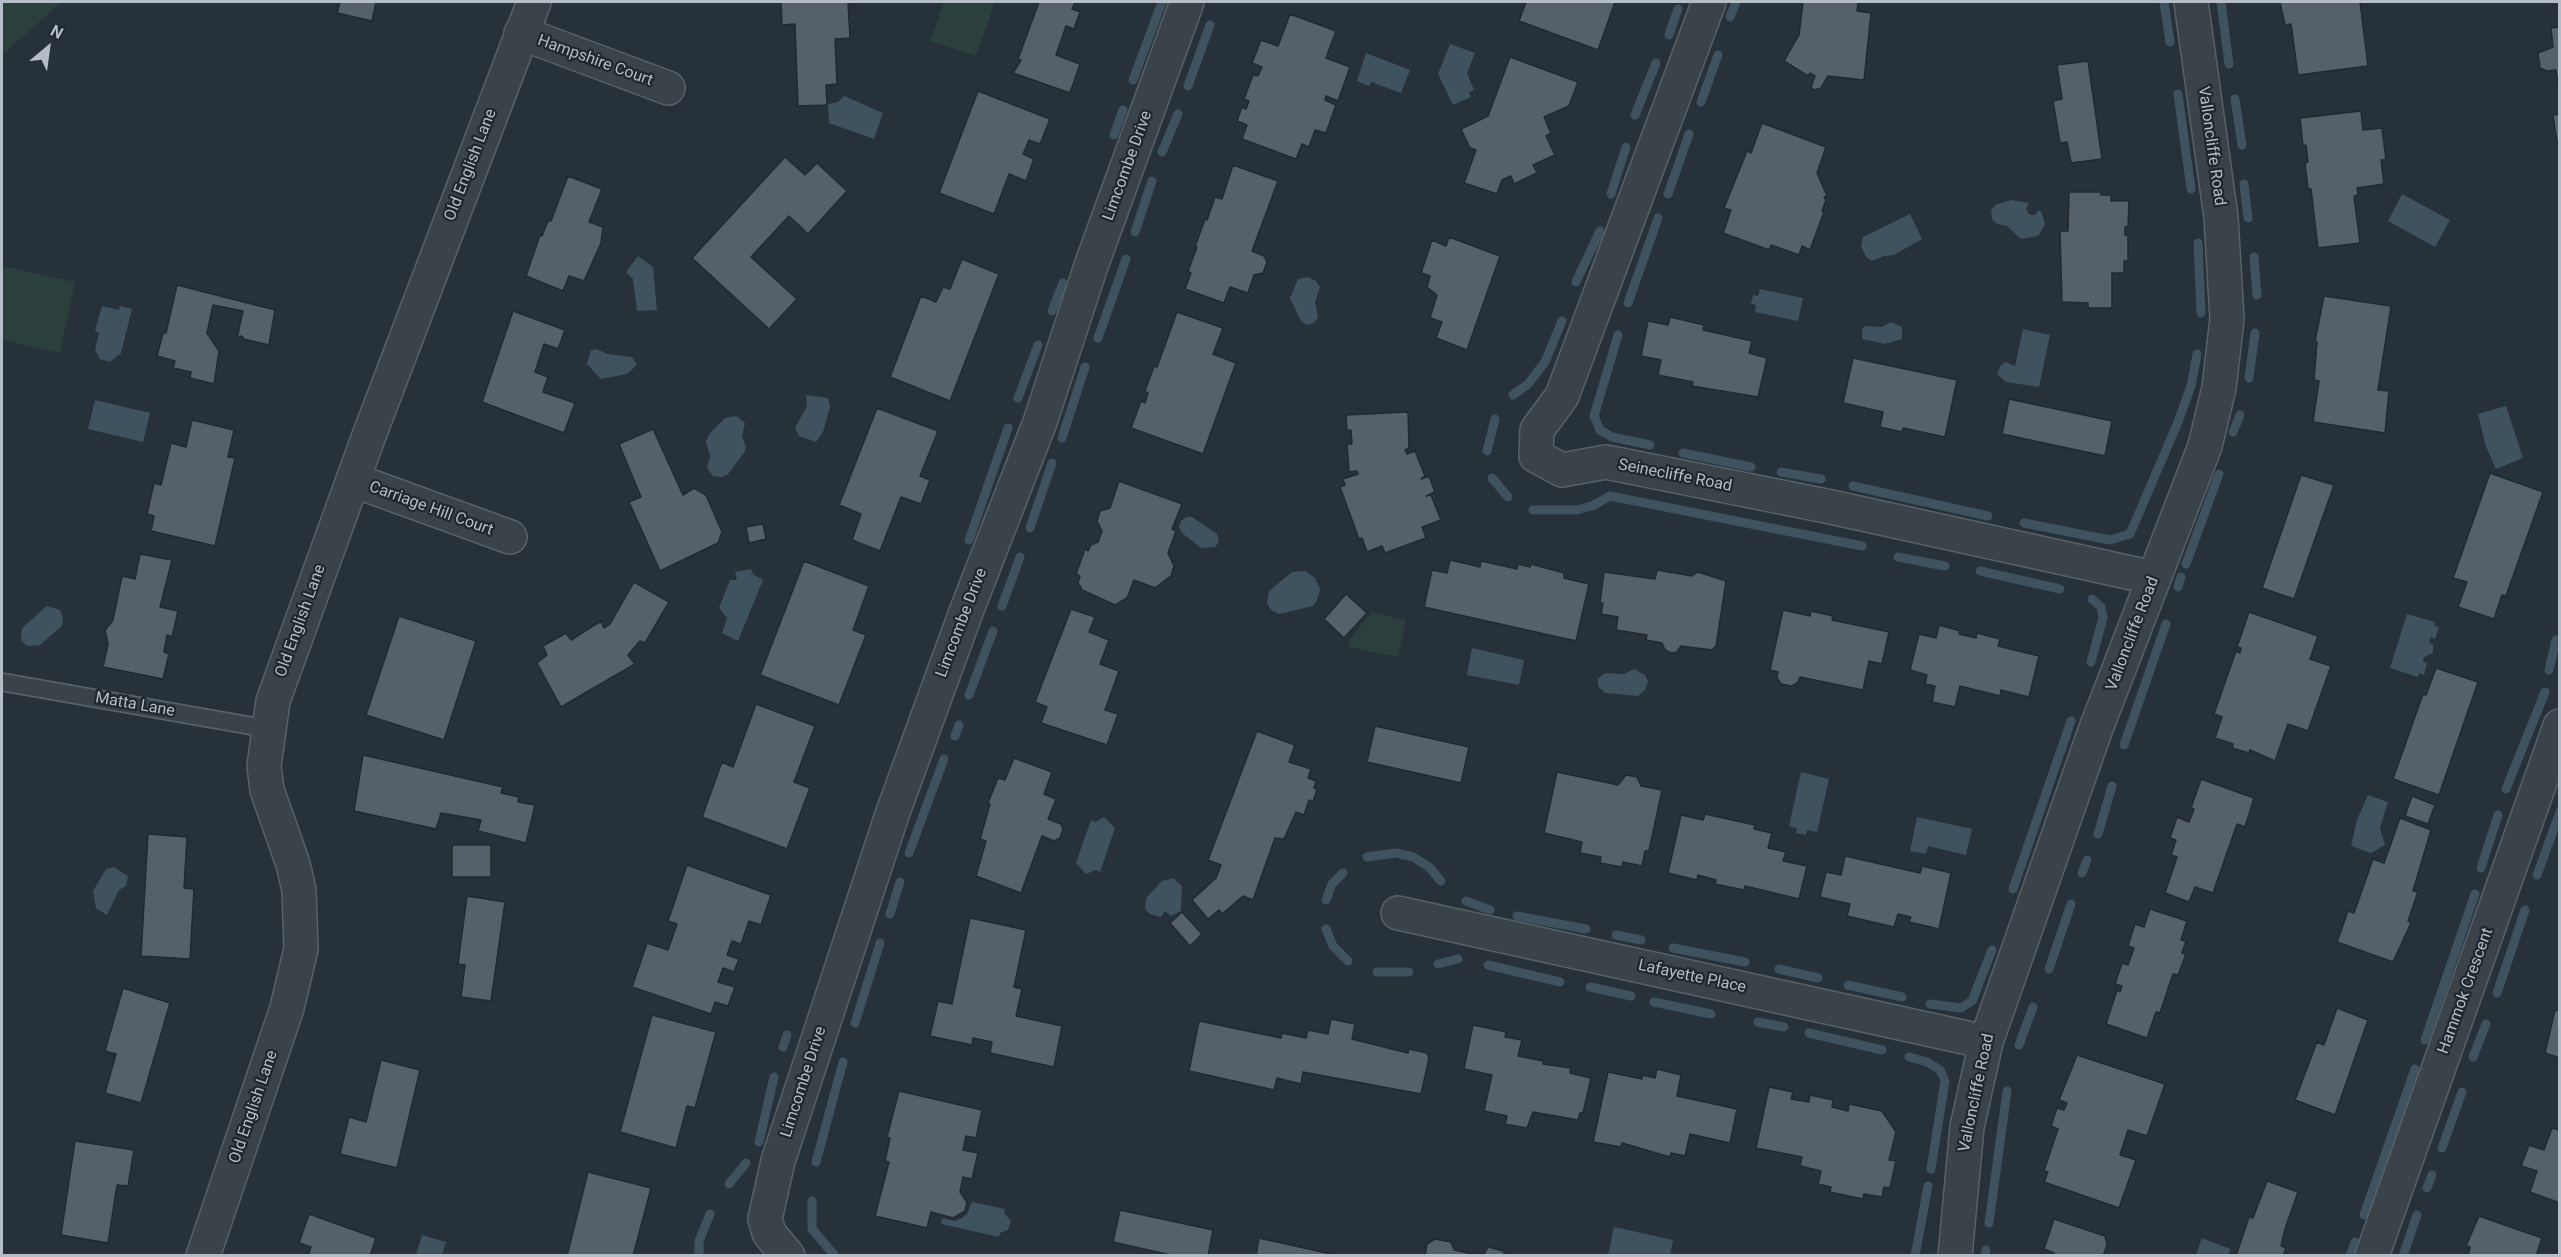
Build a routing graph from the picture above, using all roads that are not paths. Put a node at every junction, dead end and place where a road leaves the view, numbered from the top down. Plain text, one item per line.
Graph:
1 (534, 2) edge
2 (1187, 2) edge
3 (1709, 2) edge
4 (2191, 2) edge
5 (521, 33) junction
6 (668, 88) dead end
7 (353, 480) junction
8 (510, 537) dead end
9 (2154, 578) junction
10 (2, 682) edge
11 (2559, 726) edge
12 (269, 729) junction
13 (1398, 913) dead end
14 (1986, 1042) junction
15 (784, 1251) edge
16 (203, 1256) edge
17 (1955, 1256) edge
18 (2372, 1256) edge

1 - 5 street, Old English Lane
2 - 15 street, Limcombe Drive
3 - 9 street, Seinecliffe Road
4 - 9 street, Valloncliffe Road
5 - 6 street, Hampshire Court
5 - 7 street, Old English Lane
7 - 8 street, Carriage Hill Court
7 - 12 street, Old English Lane
9 - 14 street, Valloncliffe Road
10 - 12 lane, Matta Lane
11 - 18 street, Hammok Crescent
12 - 16 street, Old English Lane
13 - 14 street, Lafayette Place
14 - 17 street, Valloncliffe Road

